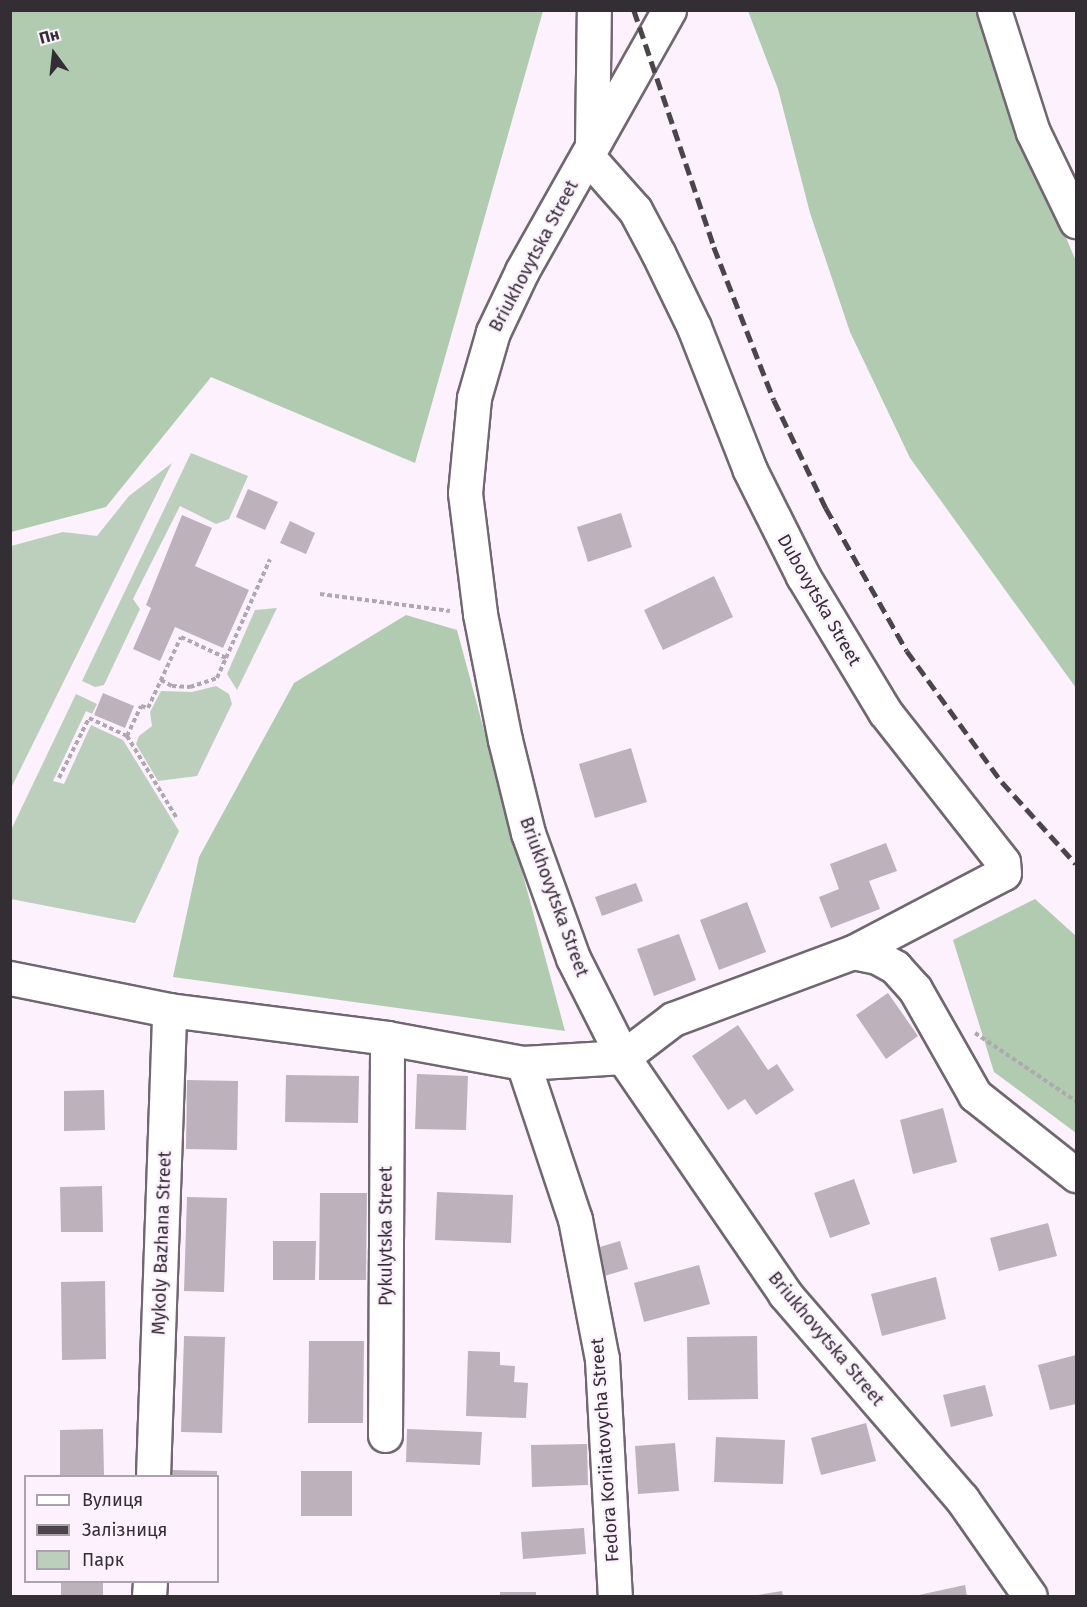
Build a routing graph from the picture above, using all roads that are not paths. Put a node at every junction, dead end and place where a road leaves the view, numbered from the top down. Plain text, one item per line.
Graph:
1 (594, 10) edge
2 (669, 10) edge
3 (994, 10) edge
4 (590, 151) junction
5 (1077, 221) edge
6 (853, 952) junction
7 (12, 979) edge
8 (169, 1010) junction
9 (387, 1038) junction
10 (623, 1057) junction
11 (523, 1063) junction
12 (1077, 1175) edge
13 (385, 1435) dead end
14 (153, 1475) edge
15 (615, 1596) edge
16 (1030, 1596) edge

1 - 4 street
2 - 4 street, Briukhovytska Street
3 - 5 street
4 - 6 street, Dubovytska Street
4 - 10 street, Briukhovytska Street
6 - 10 street, Dubovytska Street
6 - 12 street
7 - 8 street
8 - 9 street
8 - 14 street, Mykoly Bazhana Street
9 - 11 street
9 - 13 street, Pykulytska Street
10 - 11 street
10 - 16 street, Briukhovytska Street
11 - 15 street, Fedora Koriiatovycha Street

